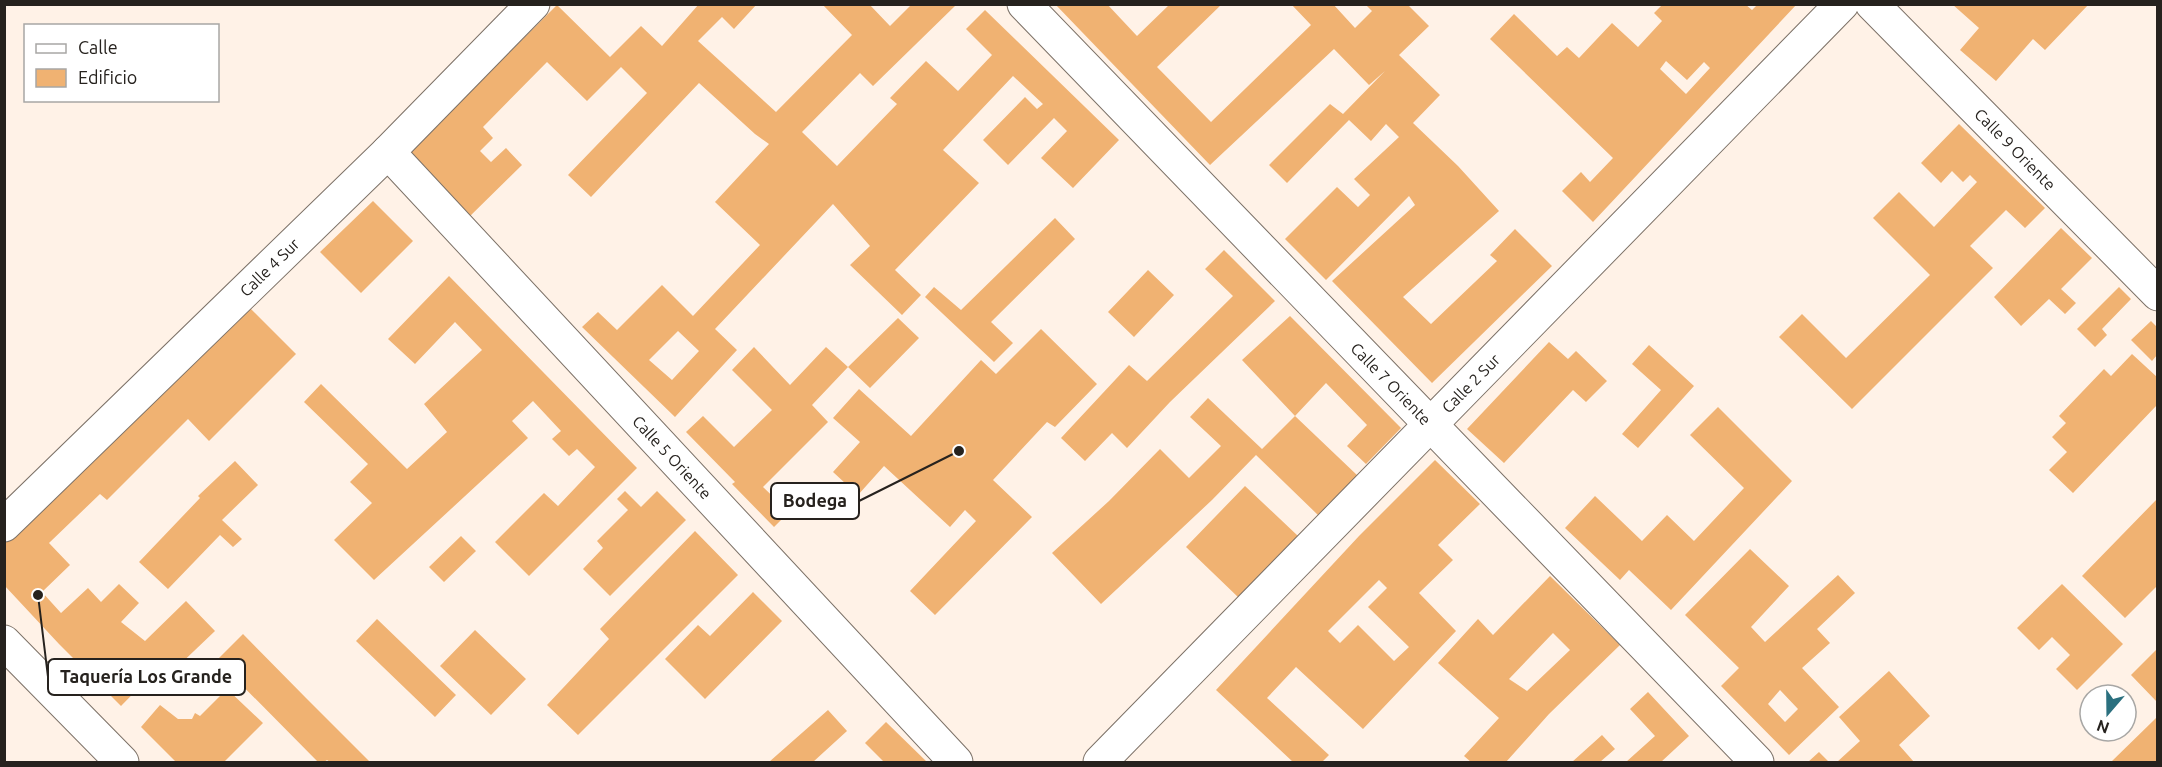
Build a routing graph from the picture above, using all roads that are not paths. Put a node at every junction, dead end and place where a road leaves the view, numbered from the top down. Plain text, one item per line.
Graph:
1 (533, 4) edge
2 (1024, 4) edge
3 (1842, 4) edge
4 (1872, 4) edge
5 (388, 152) junction
6 (2157, 294) edge
7 (1430, 424) junction
8 (4, 525) edge
9 (4, 642) edge
10 (122, 762) edge
11 (956, 762) edge
12 (1100, 762) edge
13 (1757, 762) edge

1 - 5 street, Calle 4 Sur
2 - 7 street, Calle 7 Oriente
3 - 7 street, Calle 2 Sur
4 - 6 street, Calle 9 Oriente
5 - 8 street, Calle 4 Sur
5 - 11 street, Calle 5 Oriente
7 - 12 street, Calle 2 Sur
7 - 13 street, Calle 7 Oriente
9 - 10 street

